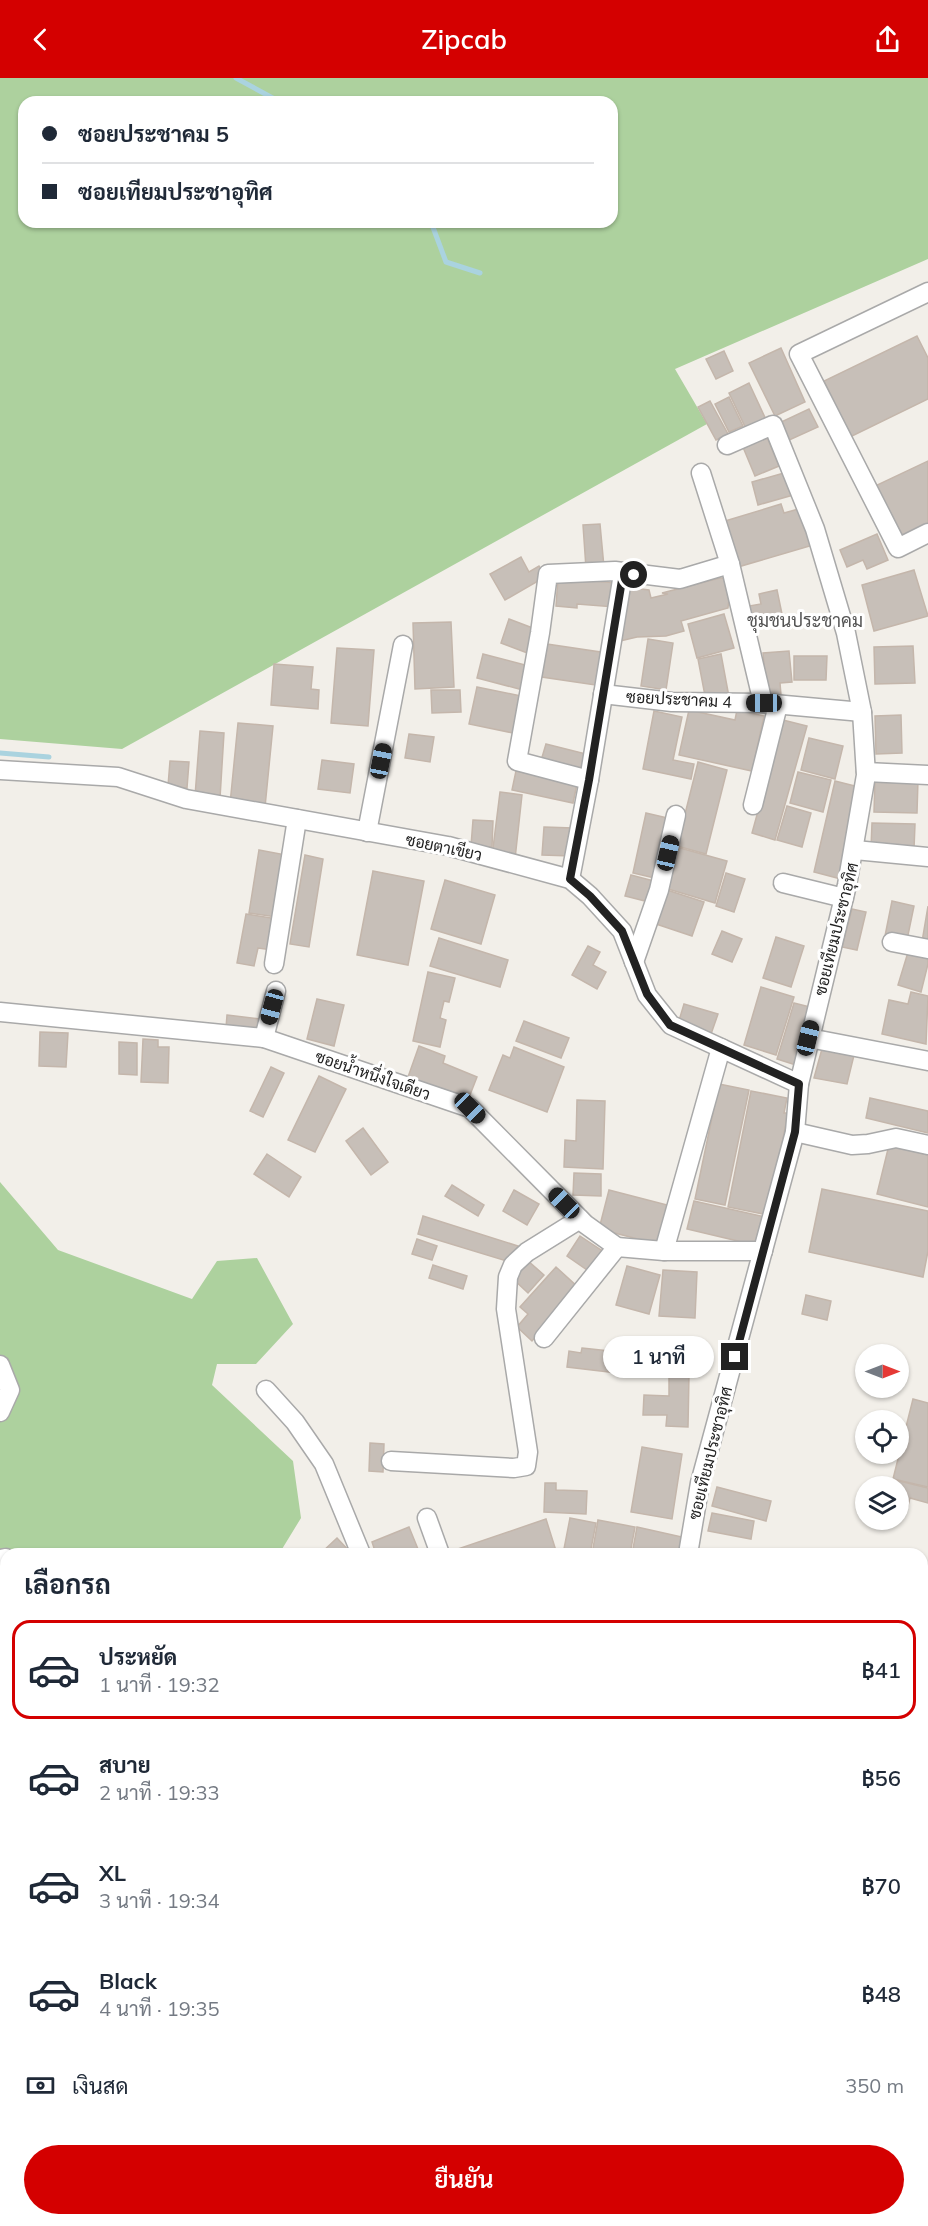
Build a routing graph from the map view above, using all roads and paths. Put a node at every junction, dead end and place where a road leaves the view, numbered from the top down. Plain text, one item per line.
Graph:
1 (927, 293) edge
2 (727, 445) dead end
3 (701, 473) dead end
4 (928, 532) edge
5 (730, 564) junction
6 (623, 574) junction
7 (403, 645) dead end
8 (603, 694) junction
9 (771, 704) junction
10 (862, 712) junction
11 (0, 770) edge
12 (866, 772) junction
13 (928, 775) edge
14 (589, 780) junction
15 (753, 806) dead end
16 (676, 815) dead end
17 (297, 819) junction
18 (367, 832) junction
19 (855, 850) junction
20 (928, 857) edge
21 (570, 879) junction
22 (783, 883) dead end
23 (844, 898) junction
24 (892, 942) dead end
25 (928, 949) edge
26 (634, 962) junction
27 (274, 964) dead end
28 (276, 992) dead end
29 (0, 1012) edge
30 (264, 1038) junction
31 (808, 1038) junction
32 (721, 1048) junction
33 (928, 1061) edge
34 (799, 1084) junction
35 (795, 1132) junction
36 (928, 1145) edge
37 (580, 1219) junction
38 (617, 1247) junction
39 (664, 1251) junction
40 (764, 1251) junction
41 (544, 1338) dead end
42 (0, 1365) edge
43 (266, 1390) dead end
44 (0, 1412) edge
45 (391, 1461) dead end
46 (427, 1518) dead end
47 (359, 1548) edge
48 (438, 1548) edge
49 (689, 1548) edge

1 - 4 street
2 - 10 street, ซอยเทียมประชาอุทิศ
3 - 5 street
5 - 6 street
5 - 9 street
6 - 8 street
6 - 14 street
7 - 18 street
8 - 9 street, ซอยประชาคม 4
8 - 14 street
9 - 10 street, ซอยประชาคม 4
9 - 15 street
10 - 12 street, ซอยเทียมประชาอุทิศ
11 - 17 street, ซอยตาเขียว
12 - 13 street
12 - 19 street, ซอยเทียมประชาอุทิศ
14 - 21 street
16 - 26 street
17 - 18 street, ซอยตาเขียว
17 - 27 street
18 - 21 street, ซอยตาเขียว
19 - 20 street
19 - 23 street, ซอยเทียมประชาอุทิศ
21 - 26 street, ซอยตาเขียว
22 - 23 street
23 - 31 street, ซอยเทียมประชาอุทิศ
24 - 25 street
26 - 32 street, ซอยตาเขียว
28 - 30 street
29 - 30 street, ซอยน้ำหนึ่งใจเดียว
30 - 37 street, ซอยน้ำหนึ่งใจเดียว
31 - 33 street
31 - 34 street, ซอยเทียมประชาอุทิศ
32 - 34 street, ซอยตาเขียว
32 - 39 street
34 - 35 street, ซอยเทียมประชาอุทิศ
35 - 36 street
35 - 40 street, ซอยเทียมประชาอุทิศ
37 - 38 street, ซอยน้ำหนึ่งใจเดียว
37 - 45 street
38 - 39 street
38 - 41 street
39 - 40 street
40 - 49 street, ซอยเทียมประชาอุทิศ
42 - 44 street
43 - 47 street
46 - 48 street

